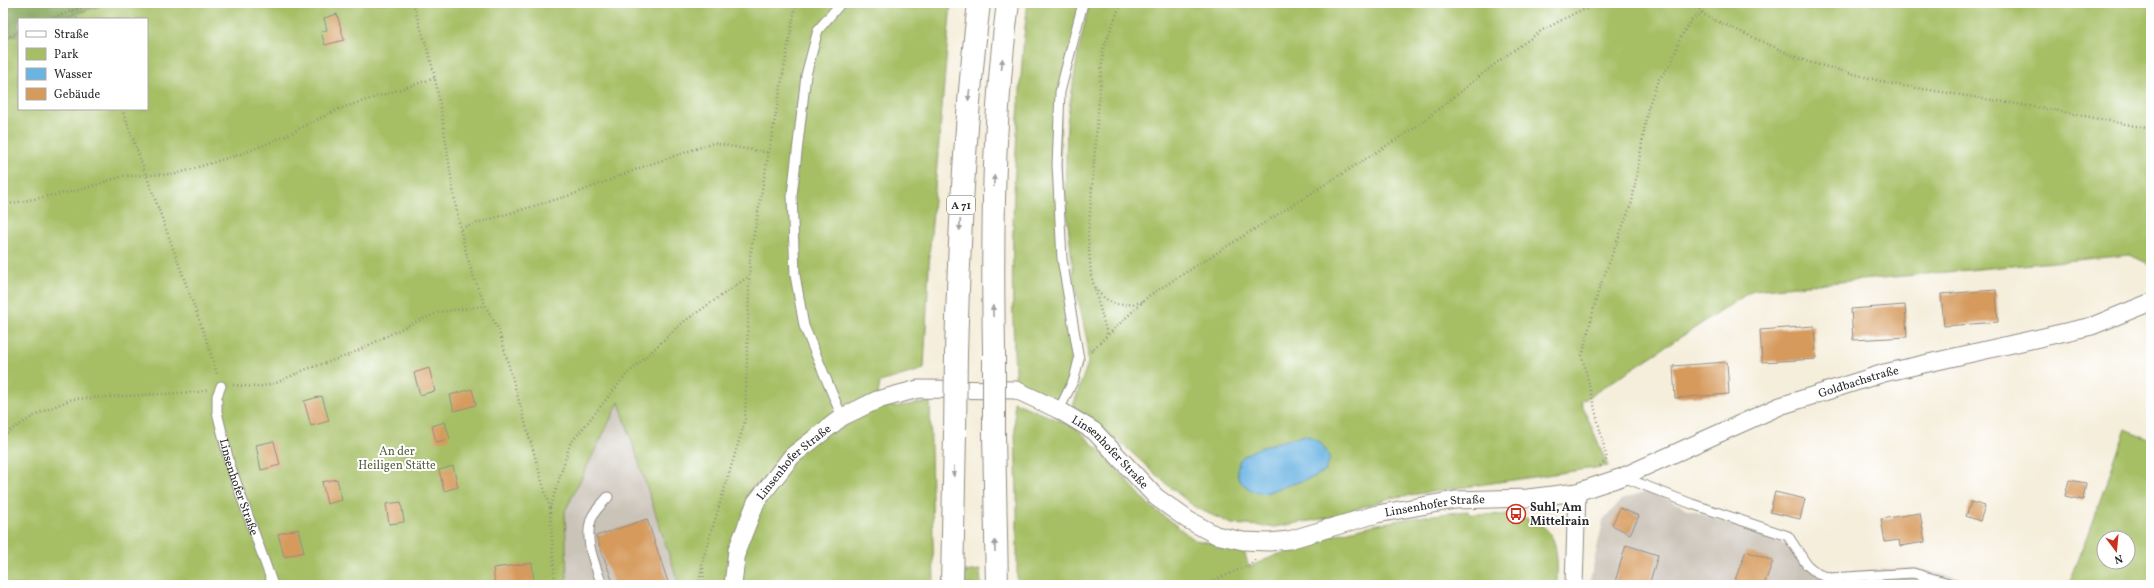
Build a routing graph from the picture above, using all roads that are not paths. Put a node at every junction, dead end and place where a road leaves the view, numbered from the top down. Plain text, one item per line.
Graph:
1 (841, 3) edge
2 (979, 3) edge
3 (1008, 3) edge
4 (1083, 3) edge
5 (2151, 302) edge
6 (221, 386) road end
7 (1059, 410) junction
8 (842, 417) junction
9 (1622, 477) junction
10 (1577, 492) junction
11 (608, 497) dead end
12 (273, 585) edge
13 (602, 585) edge
14 (733, 585) edge
15 (952, 585) edge
16 (997, 585) edge
17 (1574, 585) edge
18 (1956, 585) edge

1 - 8 lane
2 -> 15 highway, A 71, bridge
16 -> 3 highway, bridge
4 - 7 lane
5 - 9 street, Goldbachstraße
6 - 12 lane, Linsenhofer Straße
7 - 8 street, Linsenhofer Straße
7 - 10 street, Linsenhofer Straße
8 - 14 street, Linsenhofer Straße
9 - 10 street, Goldbachstraße
9 - 18 lane
10 - 17 street
11 - 13 lane

